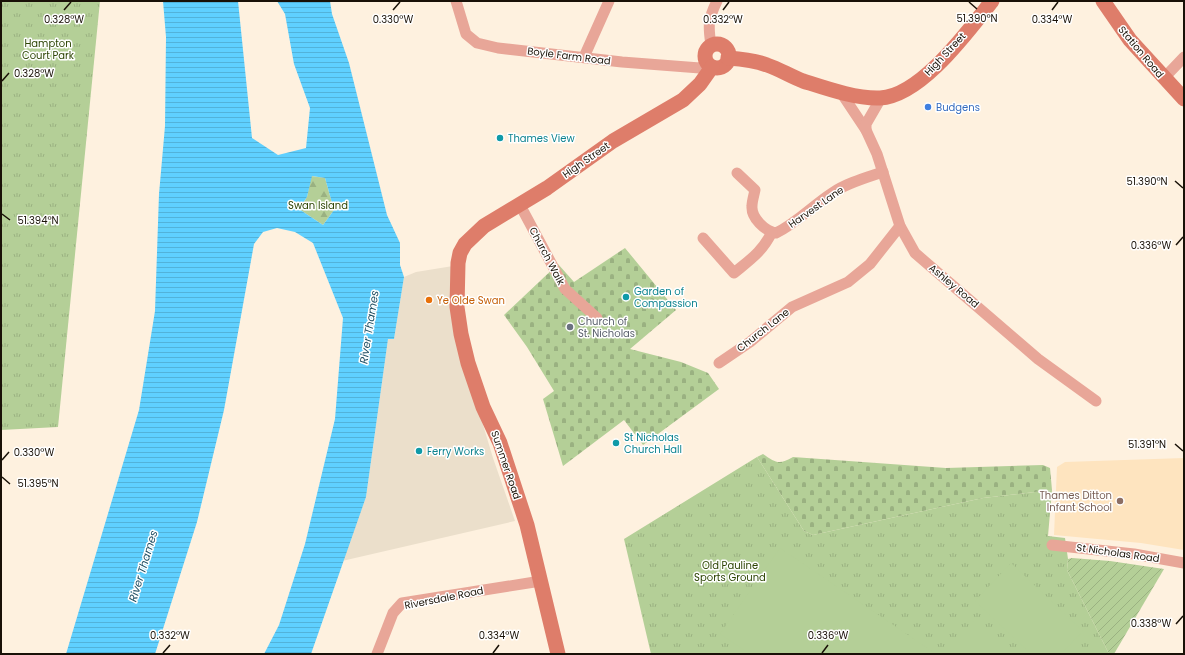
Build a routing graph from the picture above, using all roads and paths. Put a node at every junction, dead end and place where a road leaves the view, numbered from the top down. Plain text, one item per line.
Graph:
1 (456, 1) edge
2 (609, 1) edge
3 (717, 1) edge
4 (992, 1) edge
5 (1103, 1) edge
6 (711, 45) junction
7 (584, 57) junction
8 (1184, 57) edge
9 (728, 58) junction
10 (710, 65) junction
11 (1164, 78) junction
12 (840, 91) junction
13 (881, 98) junction
14 (1184, 99) edge
15 (866, 130) junction
16 (883, 172) junction
17 (737, 173) dead end
18 (520, 205) junction
19 (900, 226) junction
20 (772, 232) junction
21 (703, 238) dead end
22 (460, 253) joint
23 (597, 318) dead end
24 (719, 363) dead end
25 (1096, 401) dead end
26 (1052, 544) dead end
27 (1184, 563) edge
28 (541, 581) junction
29 (377, 654) edge
30 (558, 654) edge

1 - 7 street, Boyle Farm Road
2 - 7 street
3 - 6 street
4 - 13 street, High Street
5 - 11 street, Station Road
6 - 9 street
6 - 10 street
7 - 10 street, Boyle Farm Road
8 - 11 street
9 - 10 street
9 - 12 street, High Street
10 - 18 street, High Street
11 - 14 street, Station Road
12 - 13 street, High Street
12 - 15 street, Ashley Road
13 - 15 street
15 - 16 street, Ashley Road
16 - 19 street, Ashley Road
16 - 20 street, Harvest Lane
17 - 20 street
18 - 22 street, High Street
18 - 23 street, Church Walk
19 - 24 street, Church Lane
19 - 25 street, Ashley Road
20 - 21 street
22 - 28 street, Summer Road
26 - 27 street, St Nicholas Road
28 - 29 street, Riversdale Road
28 - 30 street, Summer Road

